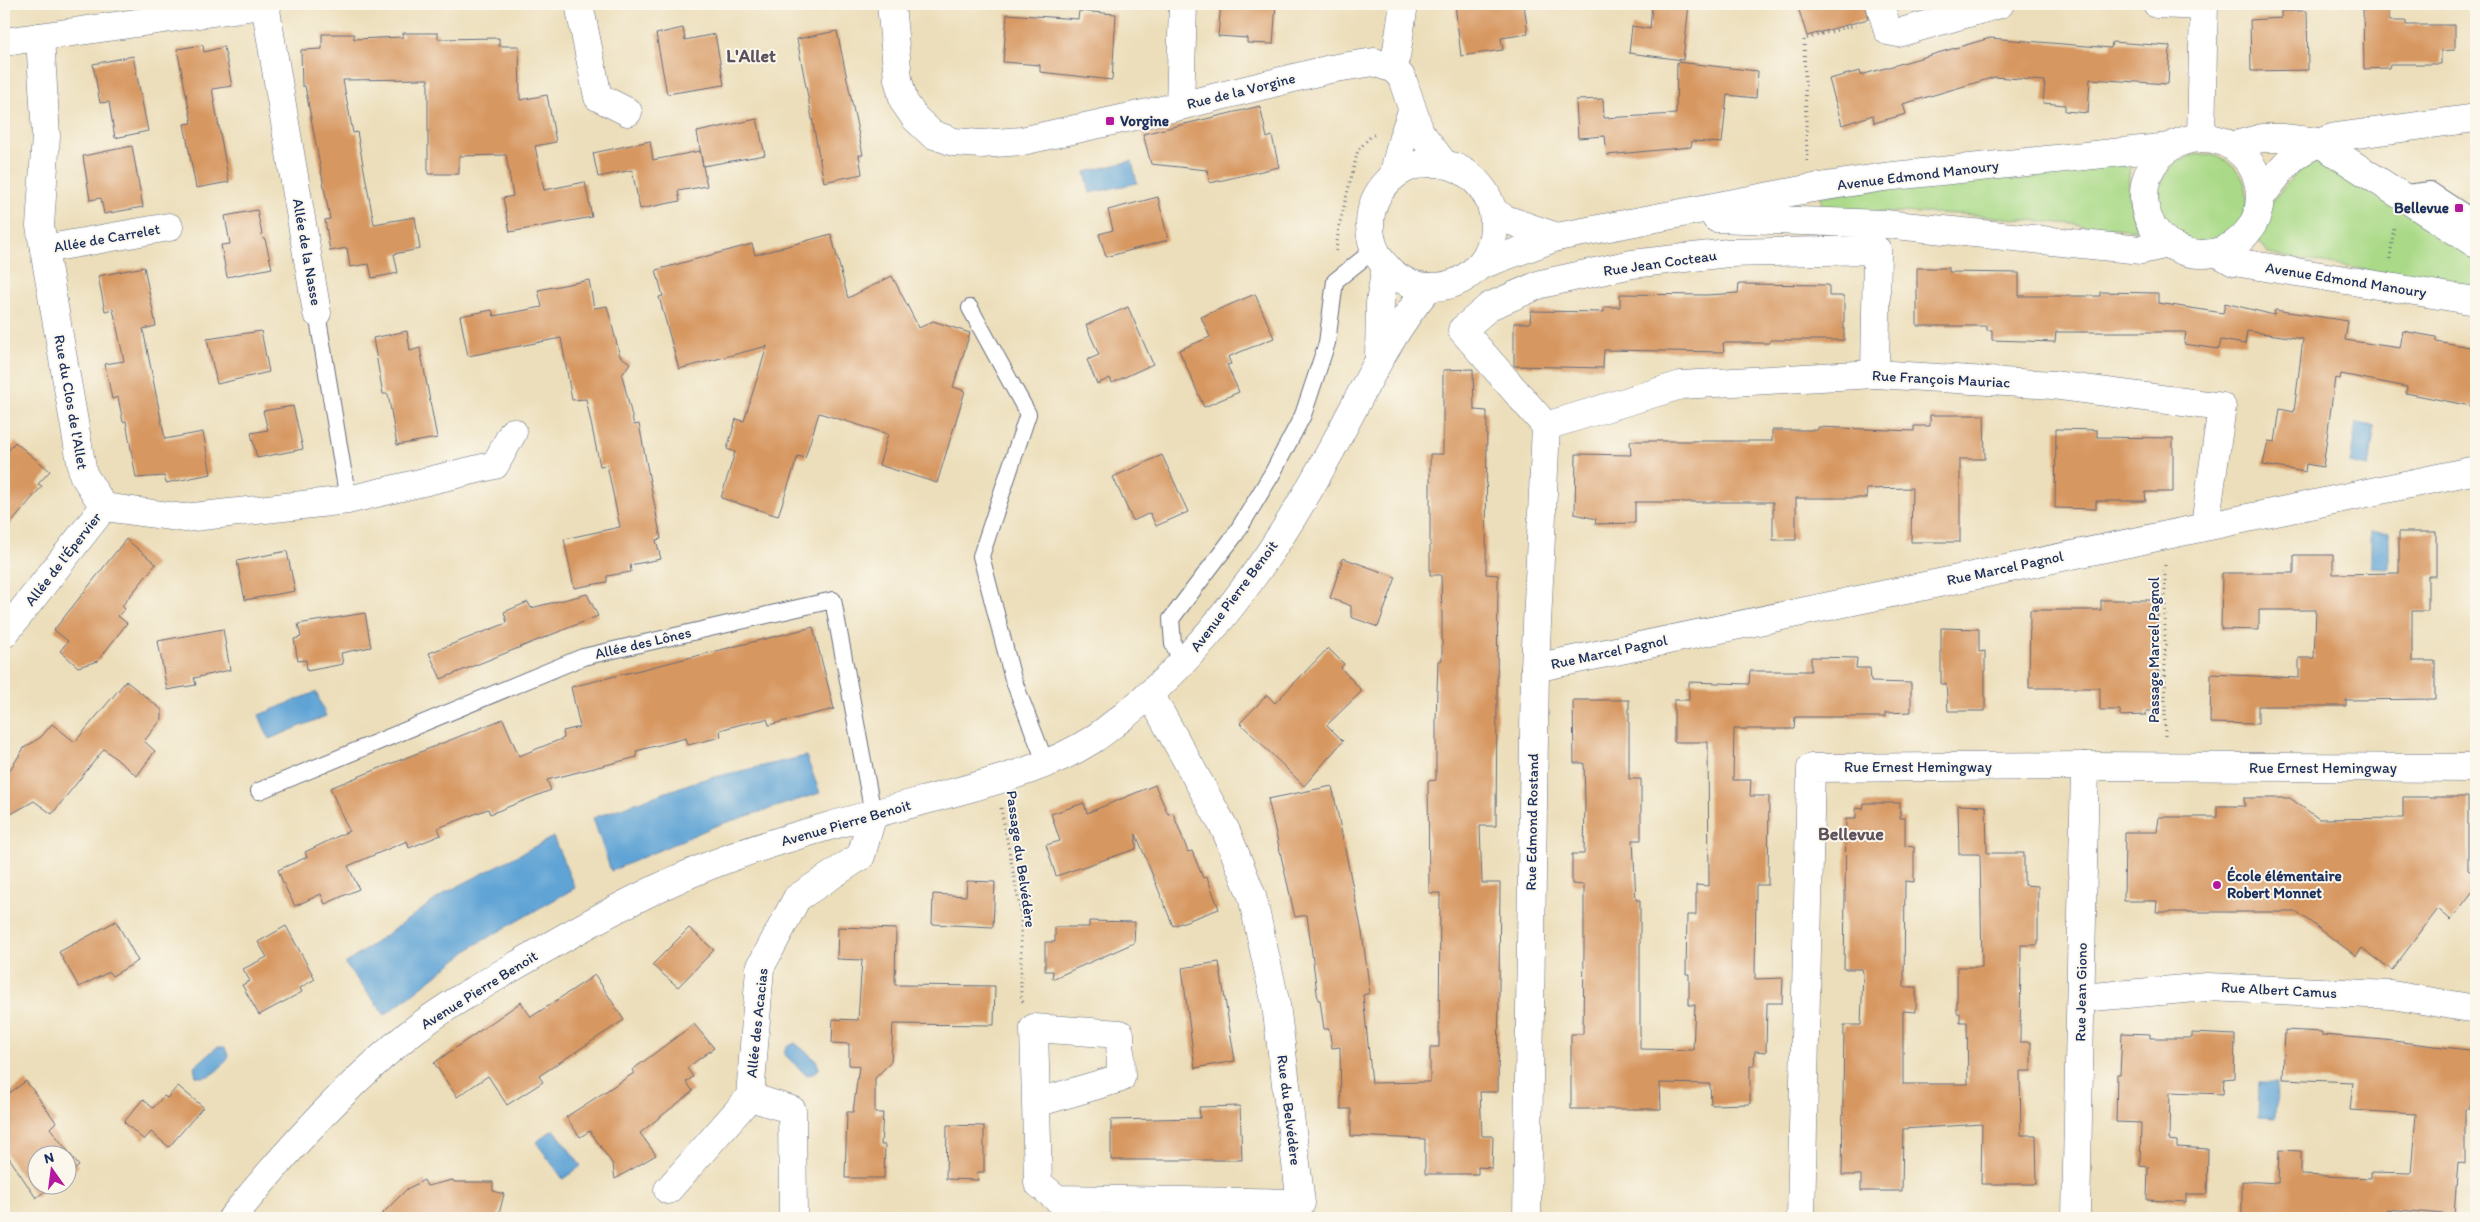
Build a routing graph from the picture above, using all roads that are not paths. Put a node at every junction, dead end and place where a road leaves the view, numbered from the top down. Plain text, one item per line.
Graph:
1 (266, 4) edge
2 (579, 4) edge
3 (892, 4) edge
4 (1183, 4) edge
5 (1404, 4) edge
6 (2000, 4) edge
7 (2157, 4) edge
8 (2204, 5) edge
9 (1882, 10) edge
10 (40, 37) junction
11 (4, 42) edge
12 (1394, 69) junction
13 (1180, 106) junction
14 (1412, 111) junction
15 (628, 112) dead end
16 (2476, 118) edge
17 (2201, 138) junction
18 (2318, 142) junction
19 (2232, 146) junction
20 (2170, 147) junction
21 (1444, 164) junction
22 (1394, 176) junction
23 (2397, 194) junction
24 (2261, 197) junction
25 (1493, 211) junction
26 (1667, 216) junction
27 (2476, 220) edge
28 (169, 227) dead end
29 (1557, 237) junction
30 (2168, 244) junction
31 (2476, 244) edge
32 (44, 249) junction
33 (2218, 252) junction
34 (1381, 258) junction
35 (1479, 266) junction
36 (1429, 287) junction
37 (2476, 301) edge
38 (970, 308) dead end
39 (317, 313) joint
40 (1379, 358) junction
41 (1875, 374) junction
42 (1546, 426) junction
43 (513, 432) dead end
44 (2476, 470) edge
45 (348, 500) junction
46 (104, 507) junction
47 (2205, 525) junction
48 (4, 634) edge
49 (1182, 664) junction
50 (1535, 668) junction
51 (1150, 694) junction
52 (1046, 764) junction
53 (2085, 766) junction
54 (2476, 768) edge
55 (259, 791) dead end
56 (873, 814) junction
57 (2081, 998) junction
58 (2476, 1009) edge
59 (750, 1097) junction
60 (1036, 1103) junction
61 (668, 1190) dead end
62 (794, 1216) dead end
63 (232, 1218) edge
64 (1527, 1218) edge
65 (1801, 1218) edge
66 (2076, 1218) edge

1 - 10 street
1 - 39 street, Allée de la Nasse
2 - 15 street
3 - 13 street, Rue de la Vorgine
4 - 13 street
5 - 12 street
6 - 9 street
7 - 8 street
8 - 17 street
10 - 11 street
10 - 32 street, Rue du Clos de l'Allet
12 - 13 street, Rue de la Vorgine
12 - 14 street
14 - 21 street
14 - 22 street
16 - 18 street
17 - 19 street
17 - 20 street
18 - 19 street
18 - 23 street
18 - 24 street
19 - 24 street
20 - 26 street, Avenue Edmond Manoury
20 - 30 street
21 - 22 street
21 - 25 street
22 - 34 street
23 - 27 lane
23 - 31 street
24 - 33 street
25 - 29 street, Avenue Edmond Manoury
25 - 35 street
26 - 29 street, Avenue Edmond Manoury
26 - 30 street, Avenue Edmond Manoury
28 - 32 street, Allée de Carrelet
29 - 35 street, Avenue Edmond Manoury
30 - 33 street
32 - 46 street, Rue du Clos de l'Allet
33 - 37 street, Avenue Edmond Manoury
34 - 36 street
34 - 40 street, Avenue Pierre Benoit
34 - 49 lane
35 - 36 street
36 - 40 street, Avenue Pierre Benoit
38 - 52 lane
39 - 45 lane, Allée de la Nasse
40 - 49 street, Avenue Pierre Benoit
41 - 42 street, Rue François Mauriac
41 - 42 street, Rue Jean Cocteau
41 - 47 street, Rue François Mauriac
42 - 50 street, Rue Edmond Rostand
43 - 45 street
44 - 47 street, Rue Marcel Pagnol
45 - 46 street
46 - 48 street, Allée de l'Épervier
47 - 50 street, Rue Marcel Pagnol
49 - 51 street, Avenue Pierre Benoit
50 - 64 street, Rue Edmond Rostand
51 - 52 street, Avenue Pierre Benoit
51 - 60 street, Rue du Belvédère
52 - 56 street, Avenue Pierre Benoit
53 - 54 street, Rue Ernest Hemingway
53 - 57 street, Rue Jean Giono
53 - 65 street, Rue Ernest Hemingway
55 - 56 lane, Allée des Lônes
56 - 59 street, Allée des Acacias
56 - 63 street, Avenue Pierre Benoit
57 - 58 street, Rue Albert Camus
57 - 66 street, Rue Jean Giono
59 - 61 street, Allée des Acacias
59 - 62 street, Allée des Acacias
60 - 60 street, Rue du Belvédère

